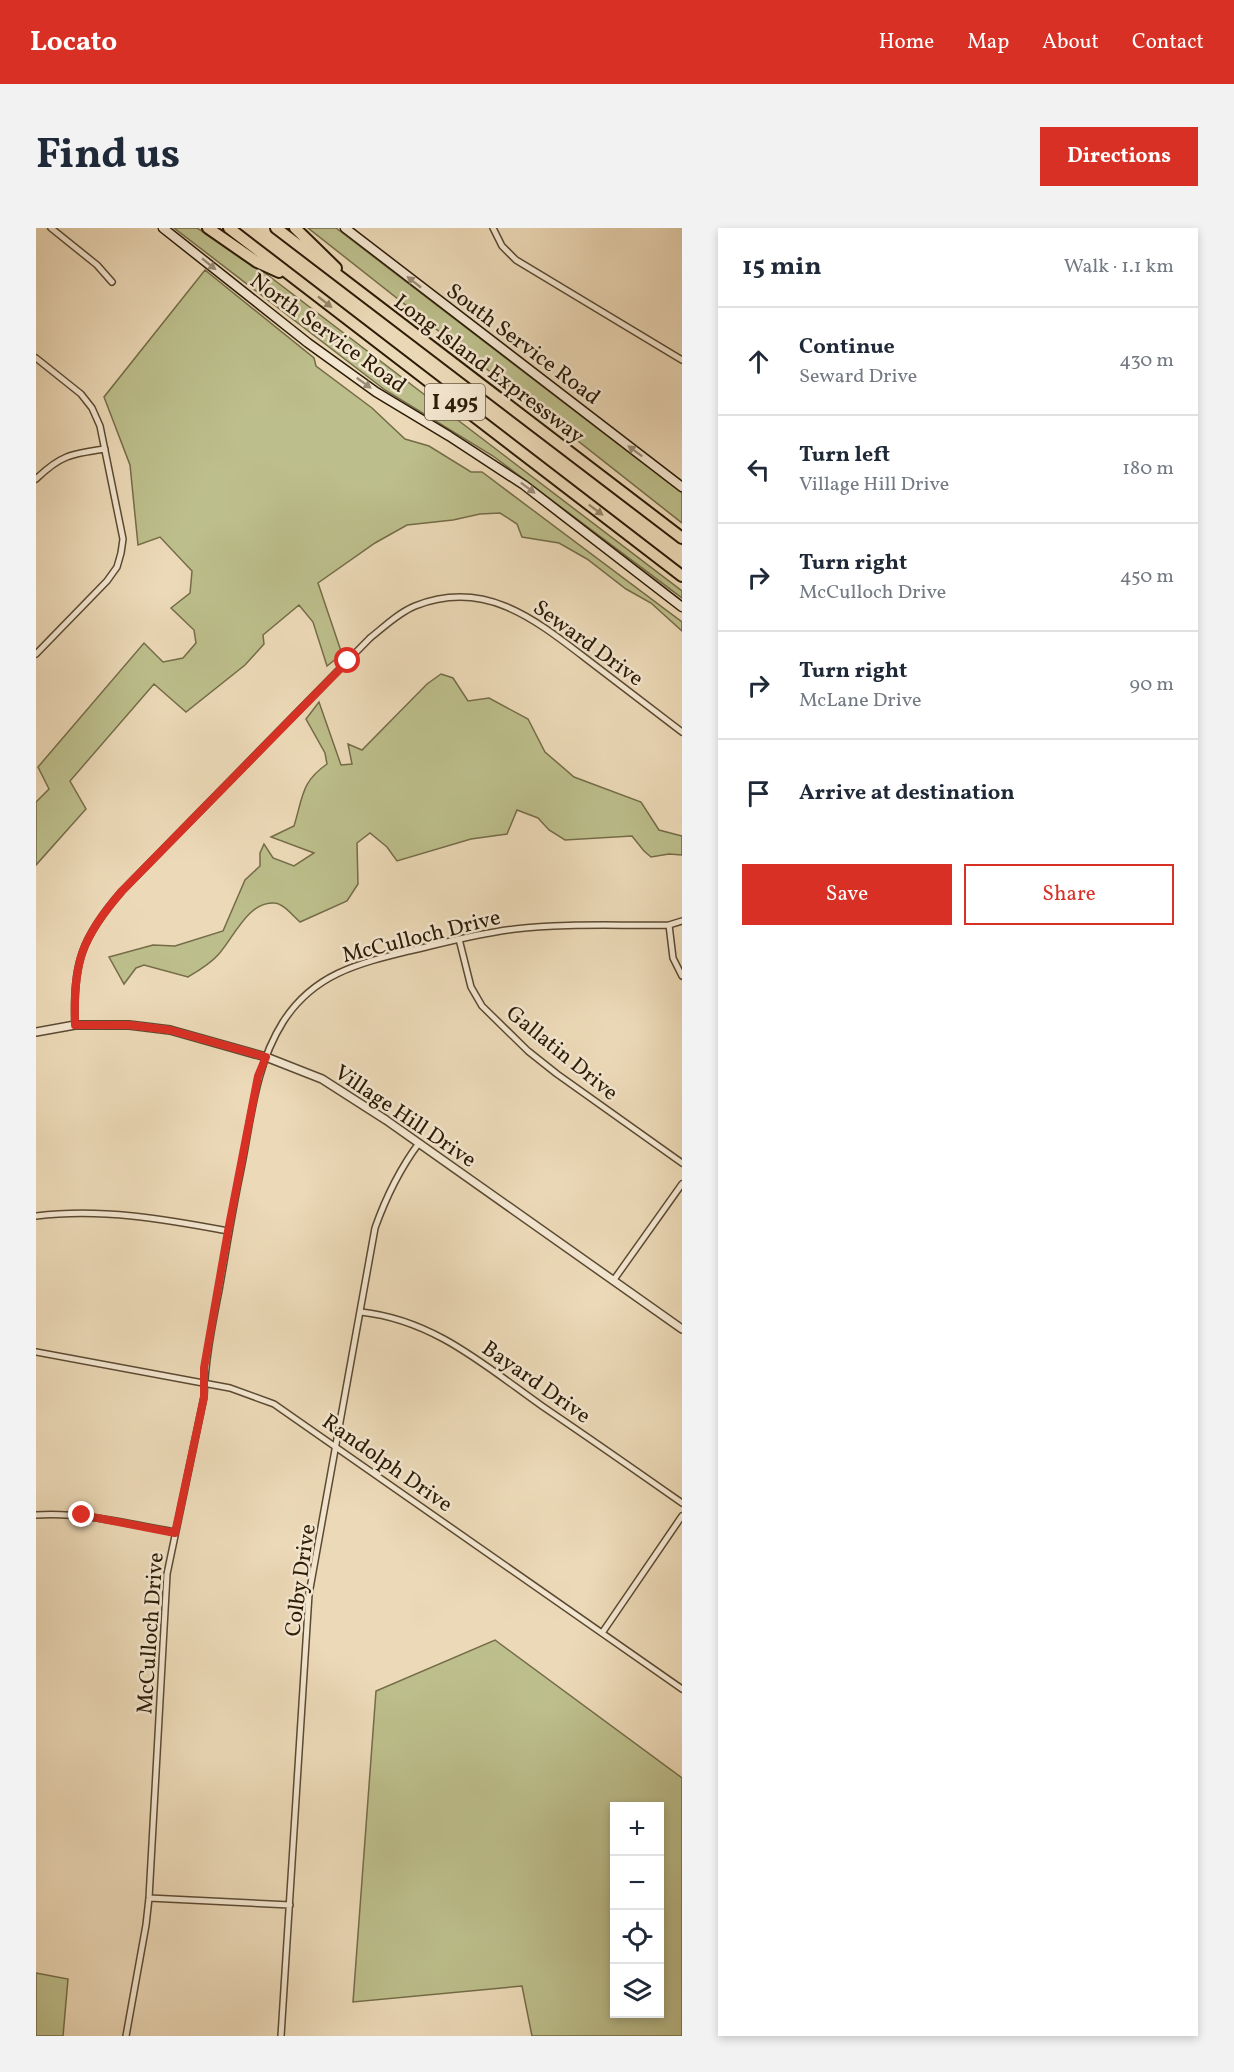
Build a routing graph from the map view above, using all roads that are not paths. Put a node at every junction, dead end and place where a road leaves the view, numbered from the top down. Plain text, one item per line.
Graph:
1 (51, 228) edge
2 (163, 228) edge
3 (208, 228) edge
4 (229, 228) edge
5 (276, 228) edge
6 (295, 228) edge
7 (345, 228) edge
8 (493, 228) edge
9 (294, 278) junction
10 (112, 282) dead end
11 (358, 292) junction
12 (36, 358) edge
13 (682, 360) edge
14 (105, 449) junction
15 (36, 479) edge
16 (682, 487) edge
17 (682, 538) edge
18 (682, 576) edge
19 (682, 607) edge
20 (36, 654) edge
21 (682, 732) edge
22 (682, 921) edge
23 (669, 925) junction
24 (459, 939) junction
25 (682, 976) edge
26 (75, 1025) junction
27 (36, 1032) edge
28 (266, 1057) junction
29 (418, 1143) junction
30 (682, 1163) edge
31 (682, 1184) edge
32 (36, 1216) edge
33 (228, 1231) junction
34 (613, 1281) junction
35 (361, 1312) junction
36 (682, 1329) edge
37 (36, 1352) edge
38 (204, 1383) junction
39 (336, 1448) junction
40 (682, 1503) edge
41 (36, 1515) edge
42 (682, 1516) edge
43 (175, 1533) junction
44 (602, 1633) junction
45 (682, 1689) edge
46 (149, 1898) junction
47 (290, 1905) junction
48 (126, 2036) edge
49 (281, 2036) edge

1 - 10 street
2 -> 19 main road, North Service Road
3 - 9 highway
4 - 9 highway, I 495
5 - 11 highway, Long Island Expressway / I 495
6 - 11 highway
16 -> 7 main road, South Service Road
8 - 13 street
9 -> 18 highway, I 495
11 - 17 highway, Long Island Expressway / I 495
12 - 14 street
14 - 15 street
14 - 20 street
21 - 26 street, Seward Drive
22 - 23 street, McCulloch Drive
23 - 24 street, McCulloch Drive
23 - 25 street
24 - 28 street, McCulloch Drive
24 - 30 street, Gallatin Drive
26 - 27 street, Village Hill Drive
26 - 28 street, Village Hill Drive
28 - 29 street, Village Hill Drive
28 - 33 street, McCulloch Drive
29 - 34 street, Village Hill Drive
29 - 35 street, Colby Drive
31 - 34 street
32 - 33 street
33 - 38 street, McCulloch Drive
34 - 36 street, Village Hill Drive
35 - 39 street, Colby Drive
35 - 40 street, Bayard Drive
37 - 38 street, Randolph Drive
38 - 39 street, Randolph Drive
38 - 43 street, McCulloch Drive
39 - 44 street, Randolph Drive
39 - 47 street, Colby Drive
41 - 43 street
42 - 44 street
43 - 46 street, McCulloch Drive
44 - 45 street, Randolph Drive
46 - 47 street
46 - 48 street, McCulloch Drive
47 - 49 street, Colby Drive

